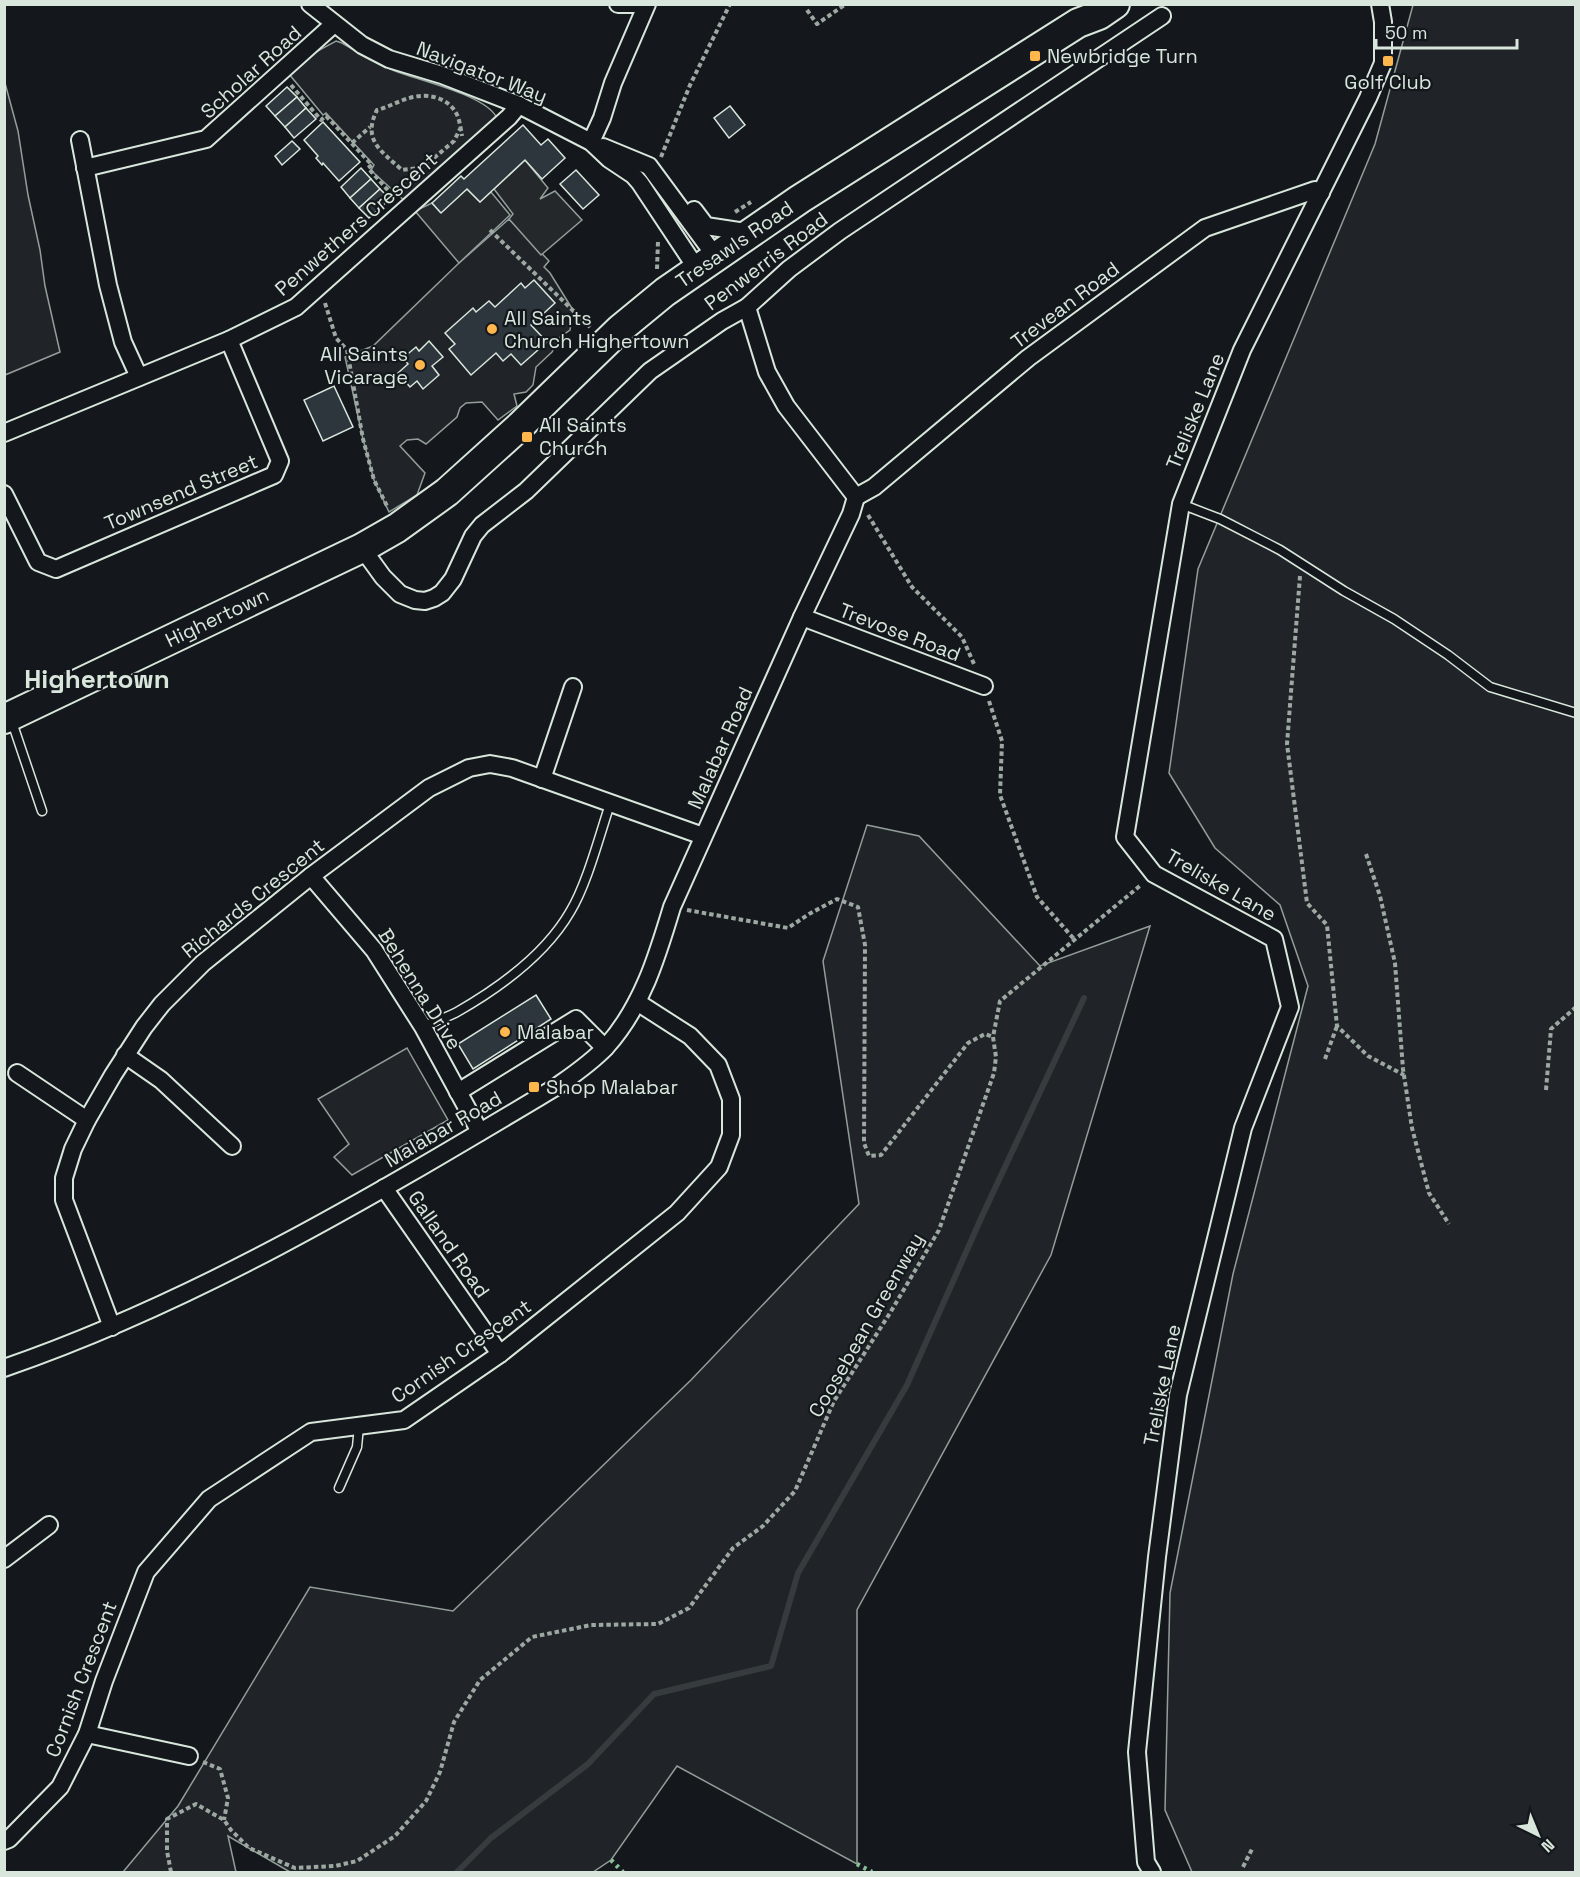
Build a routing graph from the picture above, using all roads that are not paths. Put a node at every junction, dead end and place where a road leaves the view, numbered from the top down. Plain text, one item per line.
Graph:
1 (310, 4) edge
2 (618, 4) edge
3 (640, 4) edge
4 (647, 4) edge
5 (1115, 4) edge
6 (1380, 4) edge
7 (1085, 14) edge
8 (1162, 16) dead end
9 (334, 24) junction
10 (519, 105) junction
11 (80, 140) dead end
12 (591, 142) junction
13 (654, 162) junction
14 (85, 168) junction
15 (1321, 193) junction
16 (752, 233) junction
17 (707, 263) junction
18 (747, 307) junction
19 (229, 340) junction
20 (139, 377) junction
21 (4, 433) edge
22 (4, 494) edge
23 (856, 497) junction
24 (1181, 504) junction
25 (362, 548) junction
26 (802, 617) junction
27 (984, 686) road end
28 (573, 687) dead end
29 (6, 713) edge
30 (1575, 713) edge
31 (542, 779) junction
32 (610, 804) junction
33 (42, 811) dead end
34 (703, 836) junction
35 (311, 876) junction
36 (637, 1002) junction
37 (423, 1027) junction
38 (605, 1048) junction
39 (125, 1055) junction
40 (17, 1073) dead end
41 (458, 1092) junction
42 (87, 1120) junction
43 (480, 1132) junction
44 (232, 1146) dead end
45 (384, 1188) junction
46 (112, 1327) junction
47 (500, 1354) junction
48 (5, 1366) edge
49 (359, 1426) junction
50 (339, 1488) dead end
51 (49, 1525) dead end
52 (4, 1559) edge
53 (87, 1734) junction
54 (189, 1756) road end
55 (4, 1840) edge
56 (1152, 1872) edge

1 - 9 street, Navigator Way
2 - 3 street
4 - 12 street
5 - 7 highway, Tresawls Road
6 - 15 street, Treliske Lane
7 - 16 highway, Tresawls Road
8 - 18 street, Penwerris Road
9 - 10 street, Navigator Way
9 - 14 street, Scholar Road
10 - 12 street, Navigator Way
10 - 19 street, Penwethers Crescent
11 - 14 street
12 - 13 street
12 - 17 street, Navigator Way
13 - 16 street
13 - 17 street
14 - 20 street
15 - 23 street, Trevean Road
15 - 24 street, Treliske Lane
16 - 17 highway, Tresawls Road
17 - 25 highway, Tresawls Road
18 - 23 street
18 - 25 street, Penwerris Road
19 - 20 street, Penwethers Crescent
19 - 22 street, Townsend Street
20 - 21 street, Penwethers Crescent
23 - 26 street, Malabar Road
24 - 30 lane
24 - 56 street, Treliske Lane
25 - 29 highway, Highertown
26 - 27 street, Trevose Road
26 - 34 street, Malabar Road
28 - 31 street
29 - 33 lane
31 - 32 street, Richards Crescent
31 - 35 street, Richards Crescent
32 - 34 street, Richards Crescent
32 - 37 lane
34 - 36 street, Malabar Road
35 - 37 street, Behenna Drive
35 - 39 street, Richards Crescent
36 - 38 street, Malabar Road
36 - 47 street, Cornish Crescent
37 - 41 street, Behenna Drive
38 - 41 street
38 - 43 street, Malabar Road
39 - 42 street, Richards Crescent
39 - 44 street
40 - 42 street
41 - 43 street, Behenna Drive
42 - 46 street, Richards Crescent
43 - 45 street, Malabar Road
45 - 46 street, Malabar Road
45 - 47 street, Galland Road
46 - 48 street, Malabar Road
47 - 49 street, Cornish Crescent
49 - 50 lane
49 - 53 street, Cornish Crescent
51 - 52 street
53 - 54 street
53 - 55 street, Cornish Crescent

